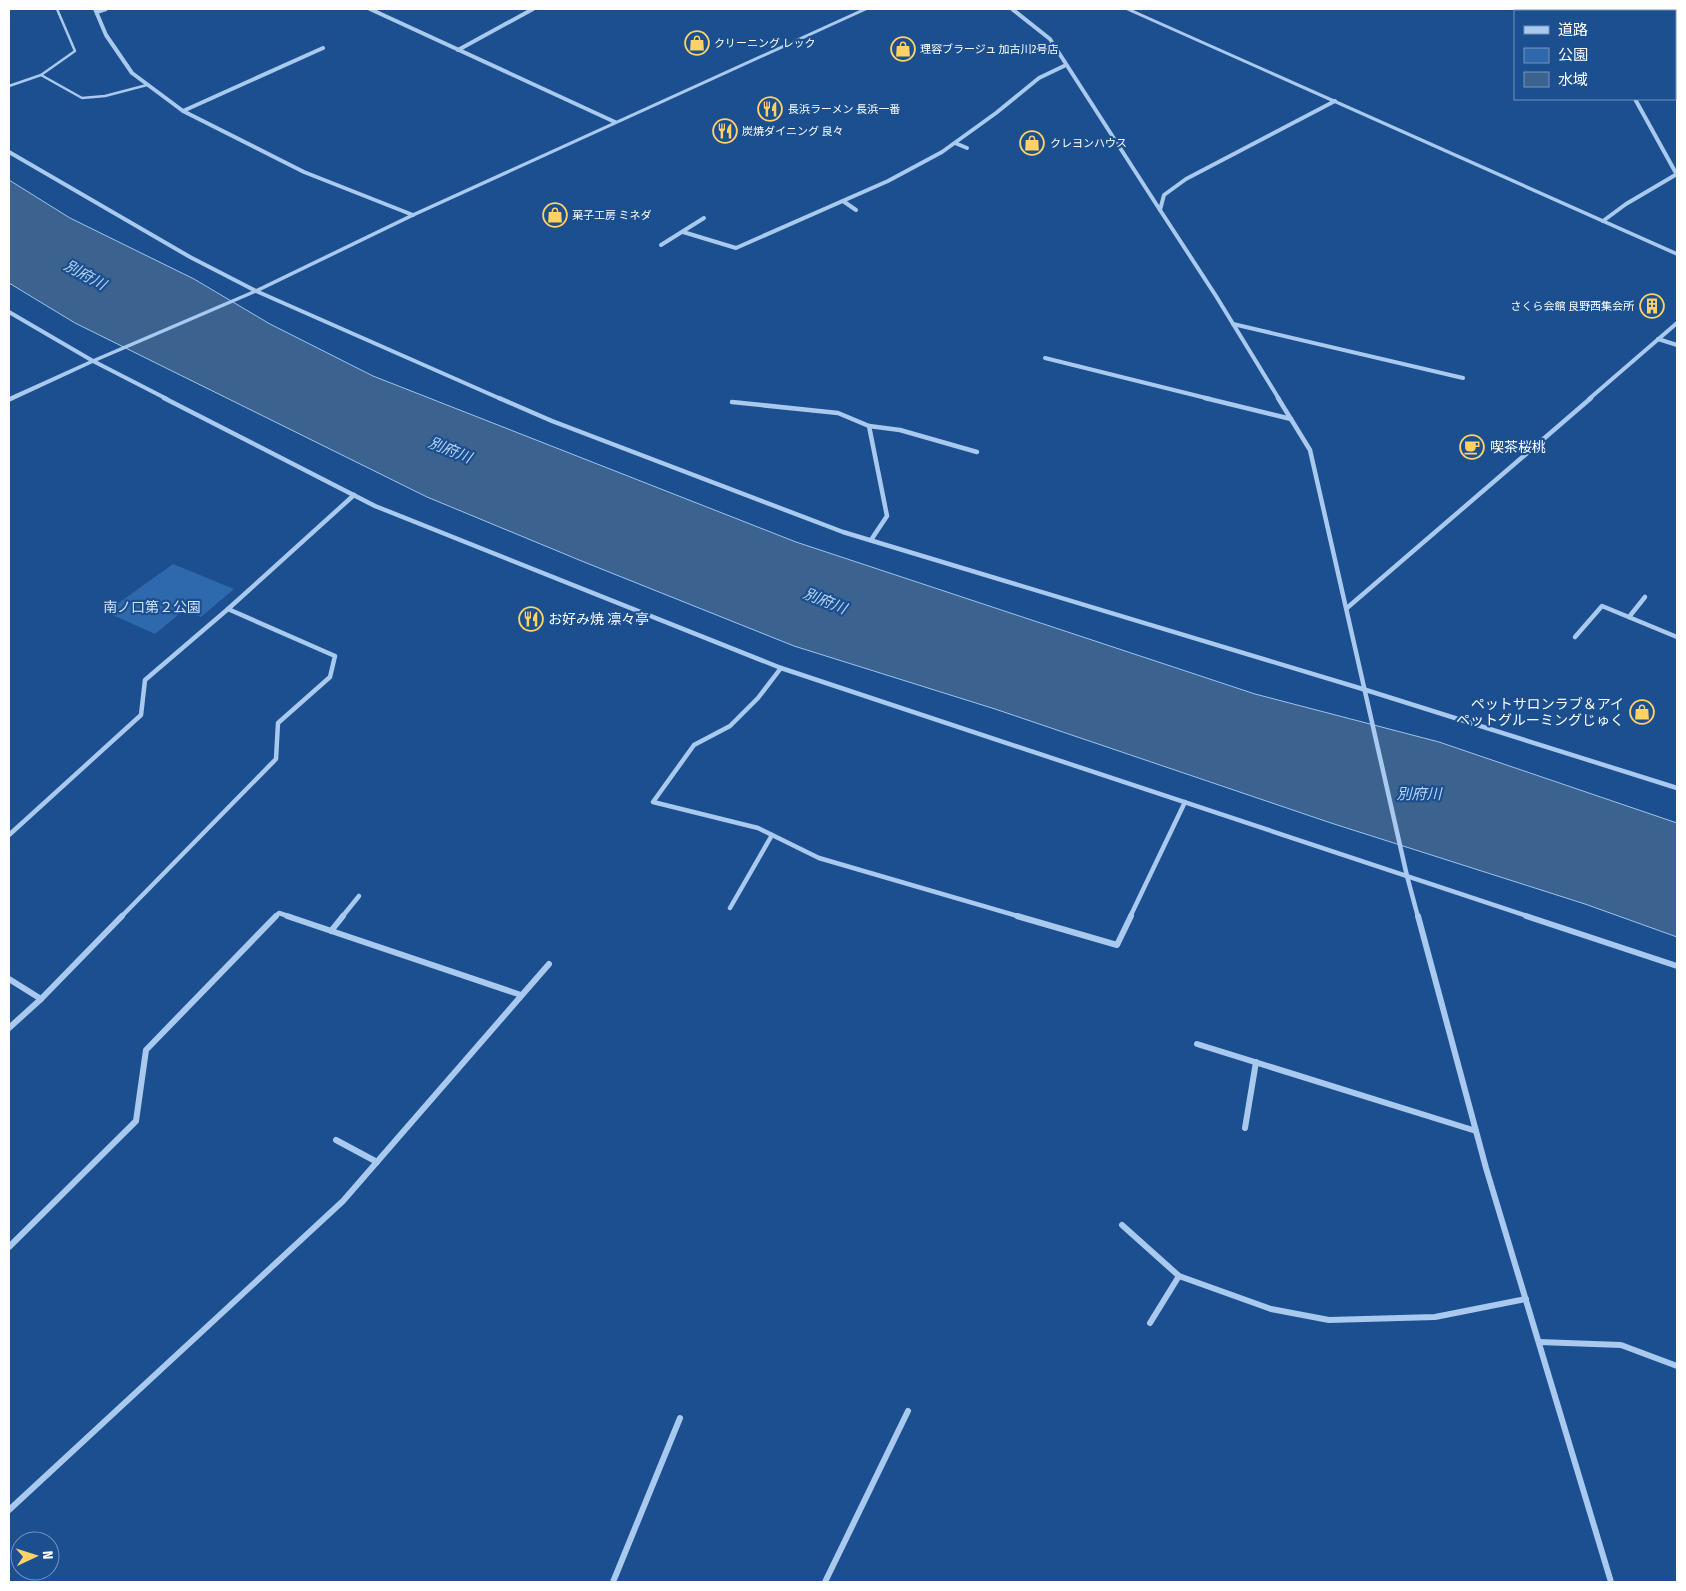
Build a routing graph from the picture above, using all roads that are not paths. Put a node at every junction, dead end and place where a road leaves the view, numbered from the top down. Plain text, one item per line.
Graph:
1 (57, 9) edge
2 (106, 9) edge
3 (370, 9) edge
4 (533, 9) edge
5 (866, 9) edge
6 (1012, 9) edge
7 (1127, 9) edge
8 (96, 10) edge
9 (322, 48) dead end
10 (458, 50) junction
11 (1066, 65) junction
12 (41, 75) junction
13 (147, 85) junction
14 (9, 86) edge
15 (1636, 100) edge
16 (1335, 101) junction
17 (183, 111) junction
18 (615, 122) junction
19 (956, 142) junction
20 (967, 148) dead end
21 (9, 152) edge
22 (1677, 174) edge
23 (843, 201) junction
24 (856, 210) dead end
25 (1160, 210) junction
26 (413, 215) junction
27 (704, 218) dead end
28 (1603, 221) junction
29 (683, 232) junction
30 (661, 245) dead end
31 (1677, 254) edge
32 (256, 291) junction
33 (9, 312) edge
34 (1677, 323) edge
35 (1233, 324) junction
36 (1658, 339) junction
37 (1677, 345) edge
38 (1045, 358) dead end
39 (93, 361) junction
40 (1464, 378) dead end
41 (9, 400) edge
42 (732, 402) dead end
43 (1292, 419) junction
44 (869, 426) junction
45 (977, 452) dead end
46 (354, 496) junction
47 (871, 540) junction
48 (1645, 597) dead end
49 (1347, 608) junction
50 (228, 609) junction
51 (1629, 617) junction
52 (1575, 637) dead end
53 (1677, 637) edge
54 (781, 668) junction
55 (1366, 690) junction
56 (1677, 786) edge
57 (1185, 802) junction
58 (9, 835) edge
59 (772, 835) junction
60 (1407, 876) junction
61 (359, 896) dead end
62 (730, 908) dead end
63 (331, 931) junction
64 (549, 964) dead end
65 (1677, 966) edge
66 (9, 979) edge
67 (521, 995) junction
68 (41, 1000) junction
69 (9, 1028) edge
70 (1197, 1044) dead end
71 (1256, 1062) junction
72 (1245, 1128) dead end
73 (1476, 1131) junction
74 (336, 1140) dead end
75 (377, 1162) junction
76 (1122, 1225) dead end
77 (9, 1247) edge
78 (1179, 1276) junction
79 (1526, 1299) junction
80 (1150, 1323) dead end
81 (1539, 1342) junction
82 (1677, 1366) edge
83 (908, 1410) dead end
84 (680, 1418) dead end
85 (9, 1510) edge
86 (613, 1582) edge
87 (825, 1582) edge
88 (1611, 1582) edge

1 - 12 lane
2 - 8 street
3 - 10 street
4 - 10 street
5 - 18 street
6 - 11 street
7 - 16 street
8 - 13 street
9 - 17 street
10 - 18 street
11 - 19 street
11 - 25 street
12 - 13 lane
12 - 14 lane
13 - 17 street
15 - 22 street
16 - 25 street
16 - 28 street
17 - 26 street
18 - 26 street
19 - 20 street
19 - 23 street
21 - 32 street
22 - 28 street
23 - 24 street
23 - 29 street
25 - 35 street
26 - 32 street
27 - 29 street
28 - 31 street
29 - 30 street
32 - 39 street
32 - 47 street
33 - 39 street
34 - 36 street
35 - 40 street
35 - 43 street
36 - 37 street
36 - 49 street
38 - 43 street
39 - 41 street
39 - 46 street
42 - 44 street
43 - 49 street
44 - 45 street
44 - 47 street
46 - 50 street
46 - 54 street
47 - 55 street
48 - 51 street
49 - 55 street
50 - 58 street
50 - 68 street
51 - 52 street
51 - 53 street
54 - 57 street
54 - 59 street
55 - 56 street
55 - 60 street
57 - 59 street
57 - 60 street
59 - 62 street
60 - 65 street
60 - 73 street
61 - 63 street
63 - 67 street
63 - 77 street
64 - 67 street
66 - 68 street
67 - 75 street
68 - 69 street
70 - 71 street
71 - 72 street
71 - 73 street
73 - 79 street
74 - 75 street
75 - 85 street
76 - 78 street
78 - 79 street
78 - 80 street
79 - 81 street
81 - 82 street
81 - 88 street
83 - 87 street
84 - 86 street

